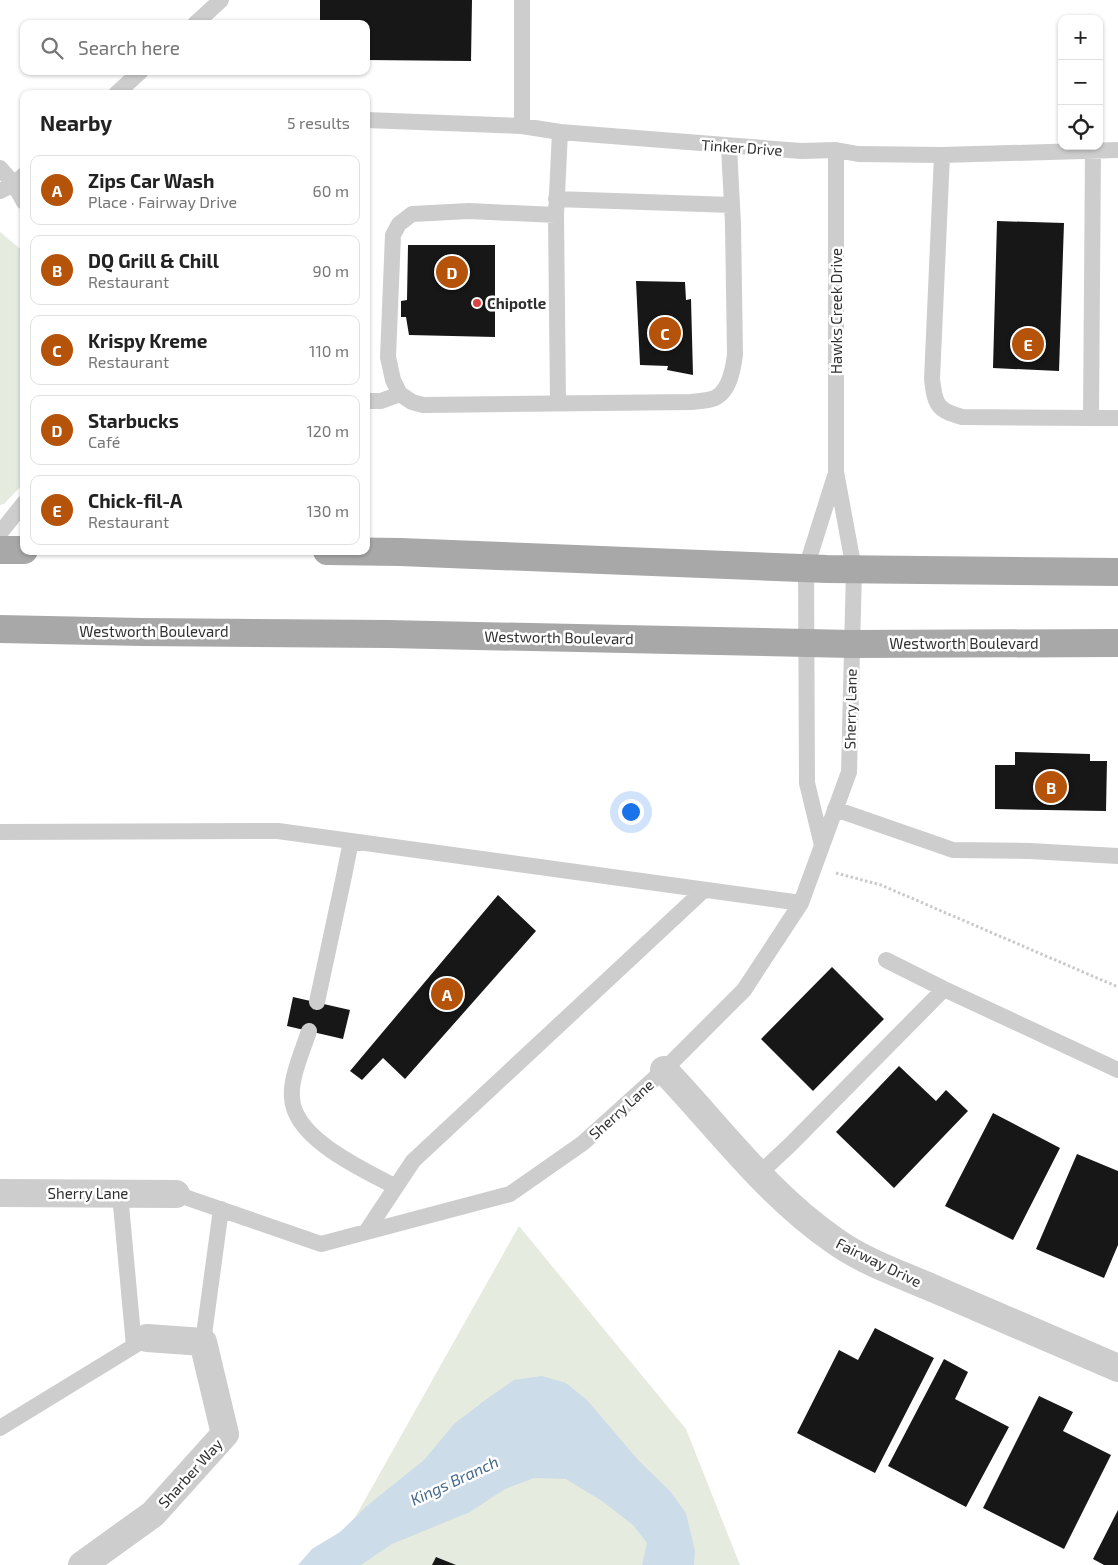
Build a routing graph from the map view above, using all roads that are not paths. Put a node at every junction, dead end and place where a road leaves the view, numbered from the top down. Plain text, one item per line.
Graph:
1 (222, 0) edge
2 (522, 0) edge
3 (200, 20) edge
4 (137, 75) edge
5 (120, 90) edge
6 (370, 120) edge
7 (522, 126) junction
8 (560, 132) junction
9 (729, 146) junction
10 (1103, 149) edge
11 (836, 150) junction
12 (1068, 150) edge
13 (1093, 150) edge
14 (1118, 150) edge
15 (942, 155) junction
16 (0, 168) edge
17 (15, 183) edge
18 (732, 205) junction
19 (556, 207) junction
20 (397, 387) junction
21 (370, 401) edge
22 (558, 403) junction
23 (1091, 418) junction
24 (1118, 418) edge
25 (836, 472) junction
26 (20, 508) edge
27 (0, 533) edge
28 (0, 550) edge
29 (20, 550) edge
30 (370, 552) edge
31 (806, 568) junction
32 (854, 569) junction
33 (1118, 572) edge
34 (0, 629) edge
35 (805, 643) junction
36 (1118, 643) edge
37 (851, 644) junction
38 (835, 810) junction
39 (0, 832) edge
40 (350, 841) junction
41 (822, 845) junction
42 (1118, 856) edge
43 (704, 890) junction
44 (800, 903) junction
45 (886, 960) dead end
46 (944, 989) junction
47 (317, 1002) dead end
48 (310, 1031) dead end
49 (664, 1070) junction
50 (1118, 1070) edge
51 (758, 1175) junction
52 (396, 1187) junction
53 (0, 1193) edge
54 (120, 1194) junction
55 (176, 1194) joint
56 (221, 1209) junction
57 (366, 1232) junction
58 (141, 1342) junction
59 (203, 1342) junction
60 (1118, 1368) edge
61 (0, 1428) edge
62 (82, 1565) edge

1 - 3 lane
2 - 7 lane
4 - 5 lane
6 - 7 lane, Tinker Drive
7 - 8 lane, Tinker Drive
8 - 9 lane, Tinker Drive
8 - 19 lane
9 - 11 lane, Tinker Drive
9 - 18 lane
10 - 14 lane, Tinker Drive
11 - 15 lane, Tinker Drive
11 - 25 lane, Hawks Creek Drive
12 - 15 lane, Tinker Drive
13 - 23 lane
15 - 23 lane
16 - 17 lane
18 - 19 lane
18 - 22 lane
19 - 20 lane
19 - 22 lane
20 - 21 lane
20 - 22 lane
23 - 24 lane
25 - 31 lane, Hawks Creek Drive
25 - 32 lane, Hawks Creek Drive
26 - 27 lane
28 - 29 main road
30 - 31 main road
31 - 32 main road
31 - 35 lane
32 - 33 main road
32 - 37 lane, Sherry Lane
34 - 35 main road, Westworth Boulevard
35 - 37 main road, Westworth Boulevard
35 - 41 lane
36 - 37 main road, Westworth Boulevard
37 - 38 lane, Sherry Lane
38 - 41 lane, Sherry Lane
38 - 42 lane
39 - 40 lane
40 - 43 lane
40 - 47 lane
41 - 44 lane, Sherry Lane
43 - 44 lane
43 - 52 lane
44 - 49 lane, Sherry Lane
45 - 46 lane
46 - 50 lane
46 - 51 lane
48 - 52 lane
49 - 51 street, Fairway Drive
49 - 57 lane, Sherry Lane
51 - 60 street, Fairway Drive
52 - 57 lane
53 - 54 street, Sherry Lane
54 - 55 street, Sherry Lane
54 - 58 lane
55 - 56 lane
56 - 57 lane, Sherry Lane
56 - 59 lane
58 - 59 street
58 - 61 lane
59 - 62 street, Sharber Way

